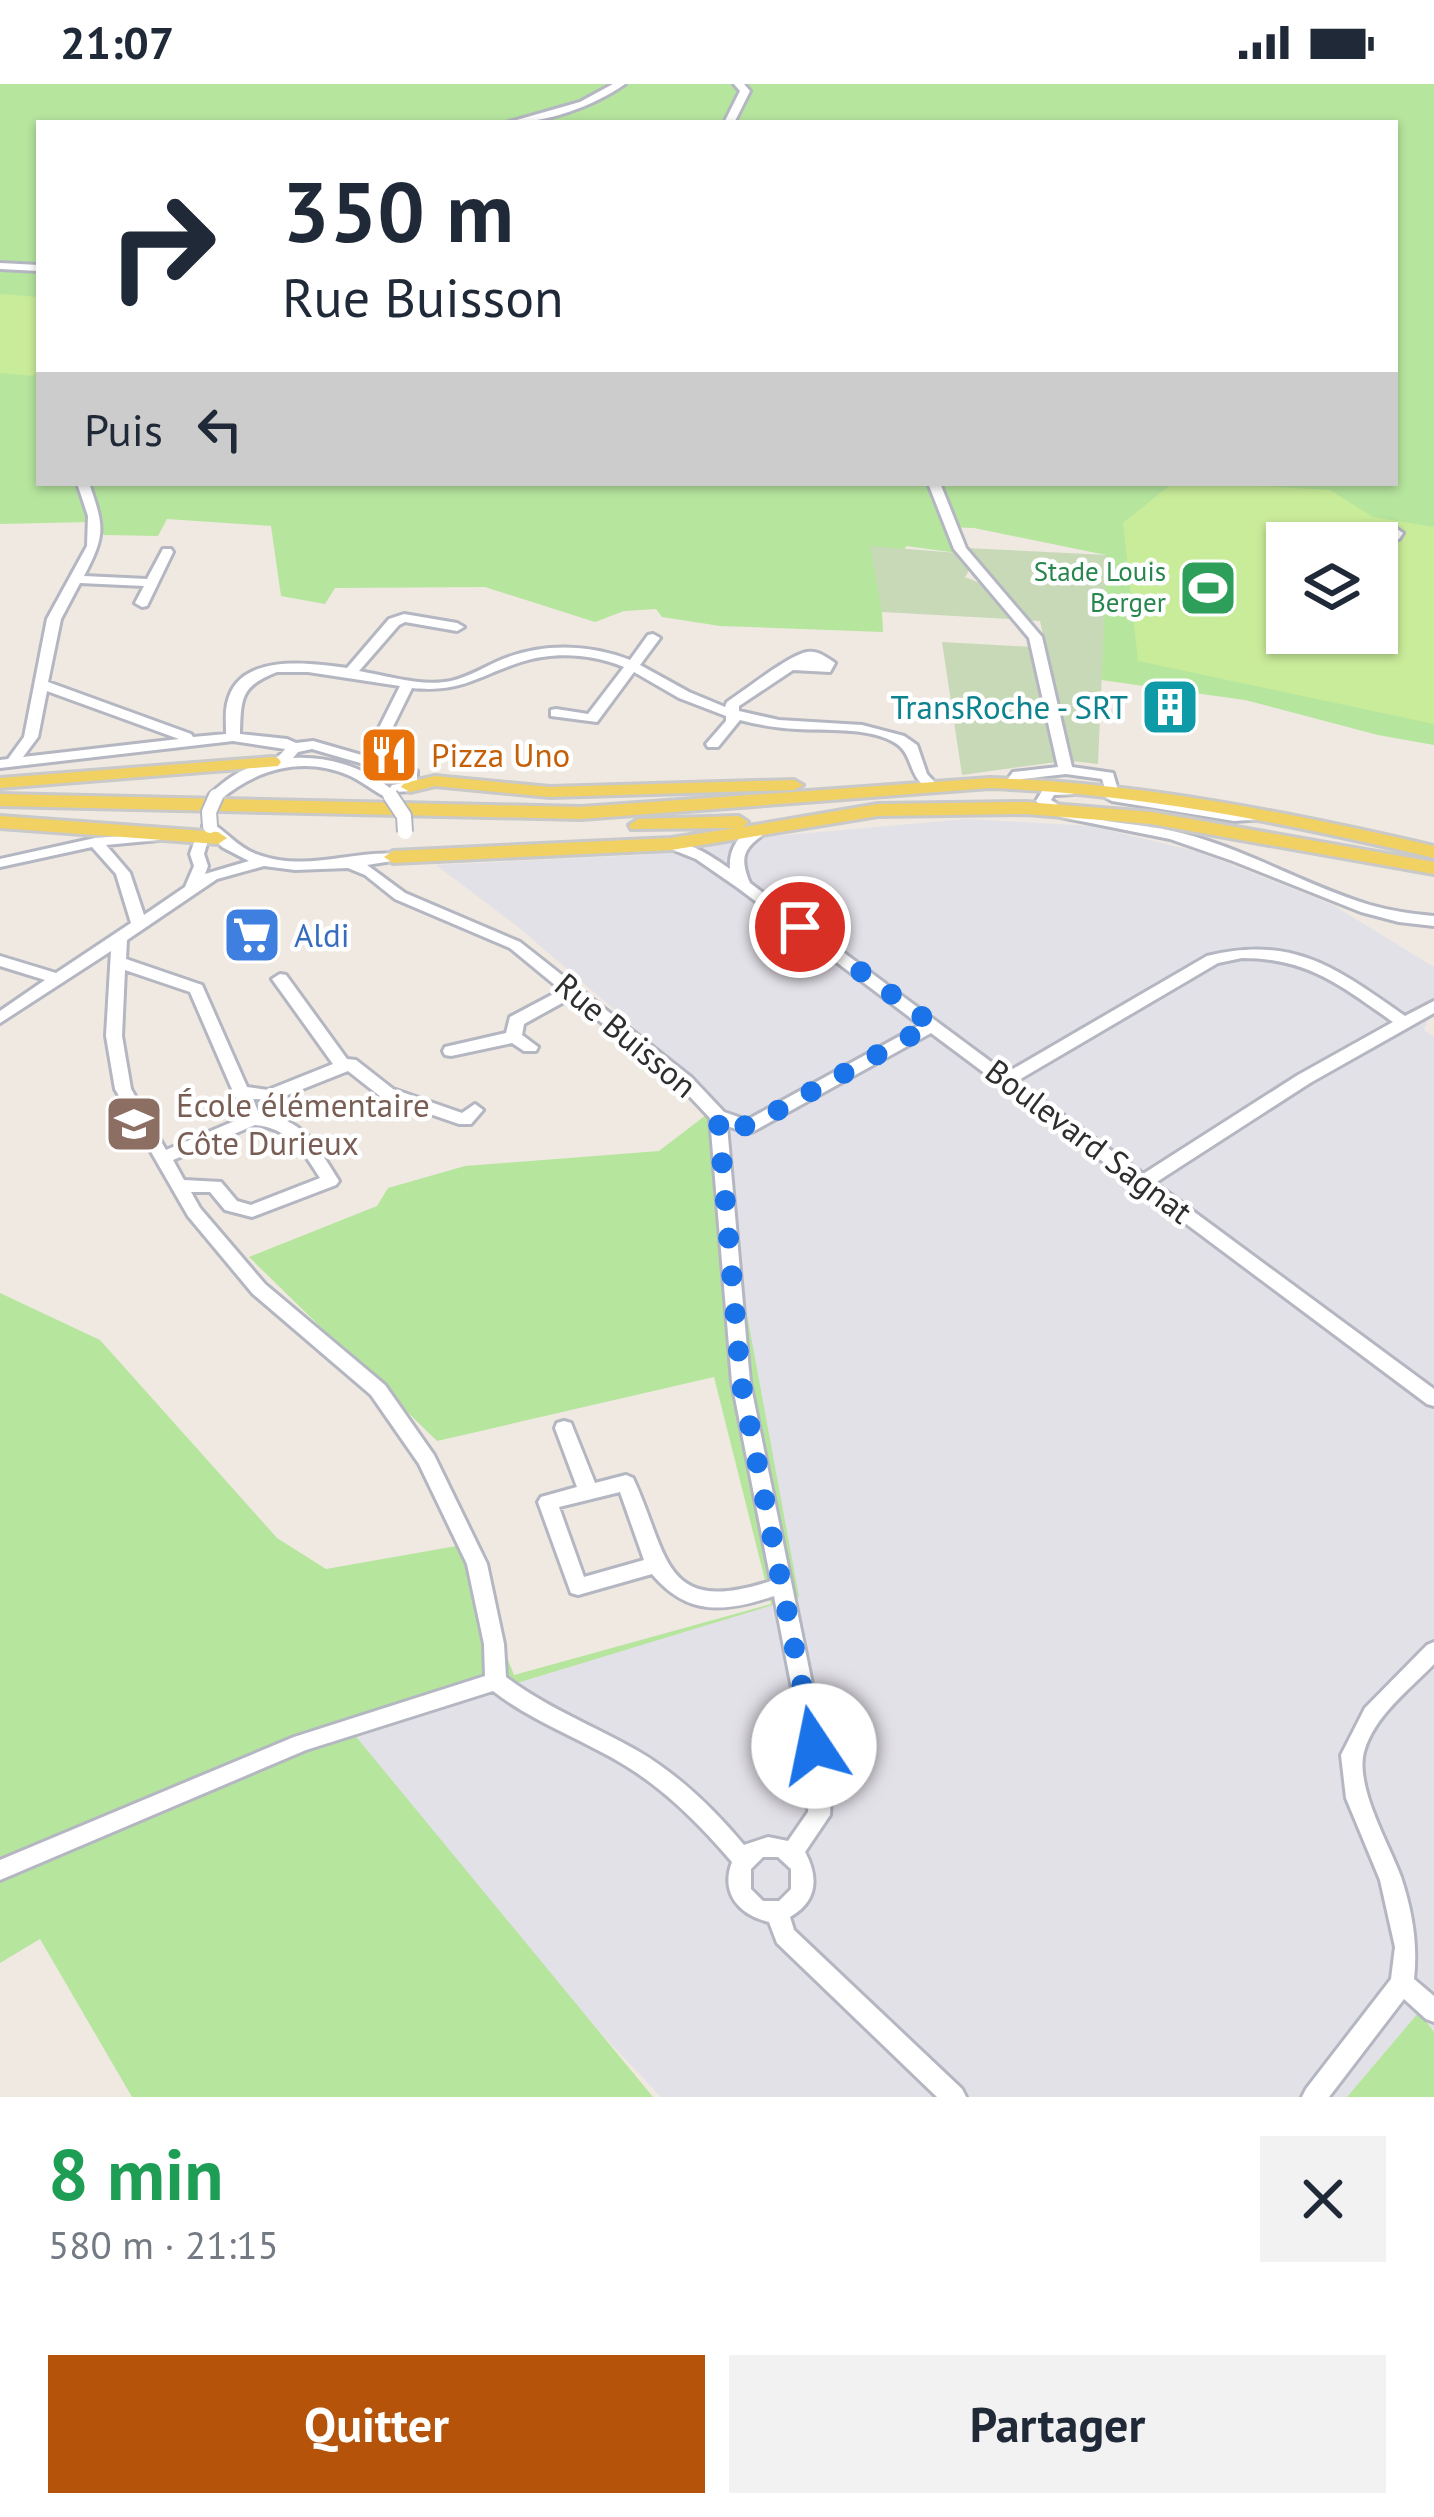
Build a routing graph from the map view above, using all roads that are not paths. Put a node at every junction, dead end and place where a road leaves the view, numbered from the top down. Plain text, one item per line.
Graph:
1 (620, 84) edge
2 (739, 84) edge
3 (522, 120) edge
4 (730, 120) edge
5 (0, 266) edge
6 (36, 268) edge
7 (84, 486) edge
8 (935, 486) edge
9 (167, 552) dead end
10 (76, 579) junction
11 (152, 583) junction
12 (142, 603) dead end
13 (457, 627) dead end
14 (653, 638) dead end
15 (792, 666) dead end
16 (632, 667) junction
17 (350, 673) junction
18 (408, 682) junction
19 (41, 685) junction
20 (556, 712) dead end
21 (734, 713) junction
22 (233, 737) junction
23 (198, 740) junction
24 (713, 744) dead end
25 (284, 754) junction
26 (369, 762) junction
27 (5, 764) edge
28 (1066, 770) junction
29 (0, 783) edge
30 (990, 783) junction
31 (1012, 783) junction
32 (410, 787) junction
33 (932, 787) junction
34 (387, 792) junction
35 (1113, 792) junction
36 (0, 800) edge
37 (874, 811) junction
38 (0, 812) edge
39 (1054, 812) junction
40 (0, 823) edge
41 (1264, 826) junction
42 (763, 829) junction
43 (165, 835) junction
44 (215, 837) junction
45 (95, 842) junction
46 (671, 844) junction
47 (1434, 852) edge
48 (393, 856) junction
49 (266, 861) junction
50 (351, 864) junction
51 (5, 866) edge
52 (1434, 868) edge
53 (1278, 872) junction
54 (212, 876) junction
55 (382, 881) junction
56 (743, 885) junction
57 (191, 890) junction
58 (136, 921) junction
59 (1434, 921) edge
60 (119, 938) junction
61 (0, 961) edge
62 (121, 963) junction
63 (58, 979) junction
64 (280, 979) dead end
65 (574, 990) junction
66 (1434, 1006) edge
67 (0, 1018) edge
68 (932, 1024) junction
69 (1406, 1024) junction
70 (451, 1051) dead end
71 (343, 1066) junction
72 (1006, 1080) junction
73 (241, 1093) junction
74 (475, 1111) dead end
75 (718, 1116) junction
76 (253, 1119) junction
77 (165, 1157) junction
78 (1143, 1182) junction
79 (181, 1186) junction
80 (1434, 1399) edge
81 (564, 1428) dead end
82 (589, 1492) junction
83 (656, 1565) junction
84 (782, 1585) junction
85 (1434, 1651) edge
86 (496, 1681) junction
87 (791, 1854) junction
88 (743, 1860) junction
89 (0, 1870) edge
90 (776, 1910) junction
91 (1402, 1984) junction
92 (1434, 2011) edge
93 (954, 2097) edge
94 (1314, 2097) edge

1 - 3 street
2 - 4 street
5 - 6 street
7 - 10 street
8 - 28 street
9 - 11 street
10 - 11 street
10 - 19 street
11 - 12 street
13 - 17 street
14 - 16 street
15 - 21 street
16 - 18 street
16 - 20 street
16 - 21 street
17 - 18 street
17 - 22 street
18 - 26 street
19 - 23 street
19 - 27 street
21 - 24 street
21 - 33 street
22 - 23 street
22 - 25 street
23 - 27 street
25 - 26 street
25 - 29 main road
25 - 34 street
25 - 44 street, bridge
26 - 32 street
28 - 31 street
28 - 35 street
30 - 31 main road
30 - 33 main road
30 - 37 main road
31 - 35 main road
32 - 33 main road
32 - 34 street
33 - 36 main road
34 - 48 street, bridge
35 - 41 main road
37 - 38 main road
37 - 39 main road
37 - 42 main road
39 - 41 main road
39 - 53 street
40 - 43 main road
41 - 47 main road
41 - 52 main road
41 - 53 street
42 - 46 main road
42 - 56 street
43 - 44 main road
43 - 45 street
44 - 49 street
44 - 54 street
44 - 57 street
45 - 51 street
45 - 58 street
46 - 48 main road
46 - 56 street, Boulevard Sagnat
48 - 50 street
48 - 55 street
49 - 50 street
49 - 54 street
50 - 55 street, Rue Buisson
53 - 59 street
54 - 57 street
55 - 65 street, Rue Buisson
56 - 68 street, Boulevard Sagnat
57 - 58 street
58 - 60 street
60 - 62 street
60 - 63 street
61 - 63 street
62 - 73 street
62 - 77 street
63 - 67 street
64 - 71 street
65 - 70 street
65 - 75 street, Rue Buisson
66 - 69 street
68 - 72 street, Boulevard Sagnat
68 - 75 street, Rue Buisson
69 - 72 street
69 - 78 street
71 - 73 street
71 - 74 street
72 - 78 street, Boulevard Sagnat
73 - 76 street
75 - 84 street
76 - 77 street
76 - 79 street
77 - 79 street
78 - 80 street, Boulevard Sagnat
79 - 86 street
81 - 82 street
82 - 83 street
82 - 83 street
83 - 84 street
84 - 87 street
85 - 91 street
86 - 88 street
86 - 89 street
87 - 88 street
87 - 90 street
88 - 90 street
90 - 93 street
91 - 92 street
91 - 94 street

